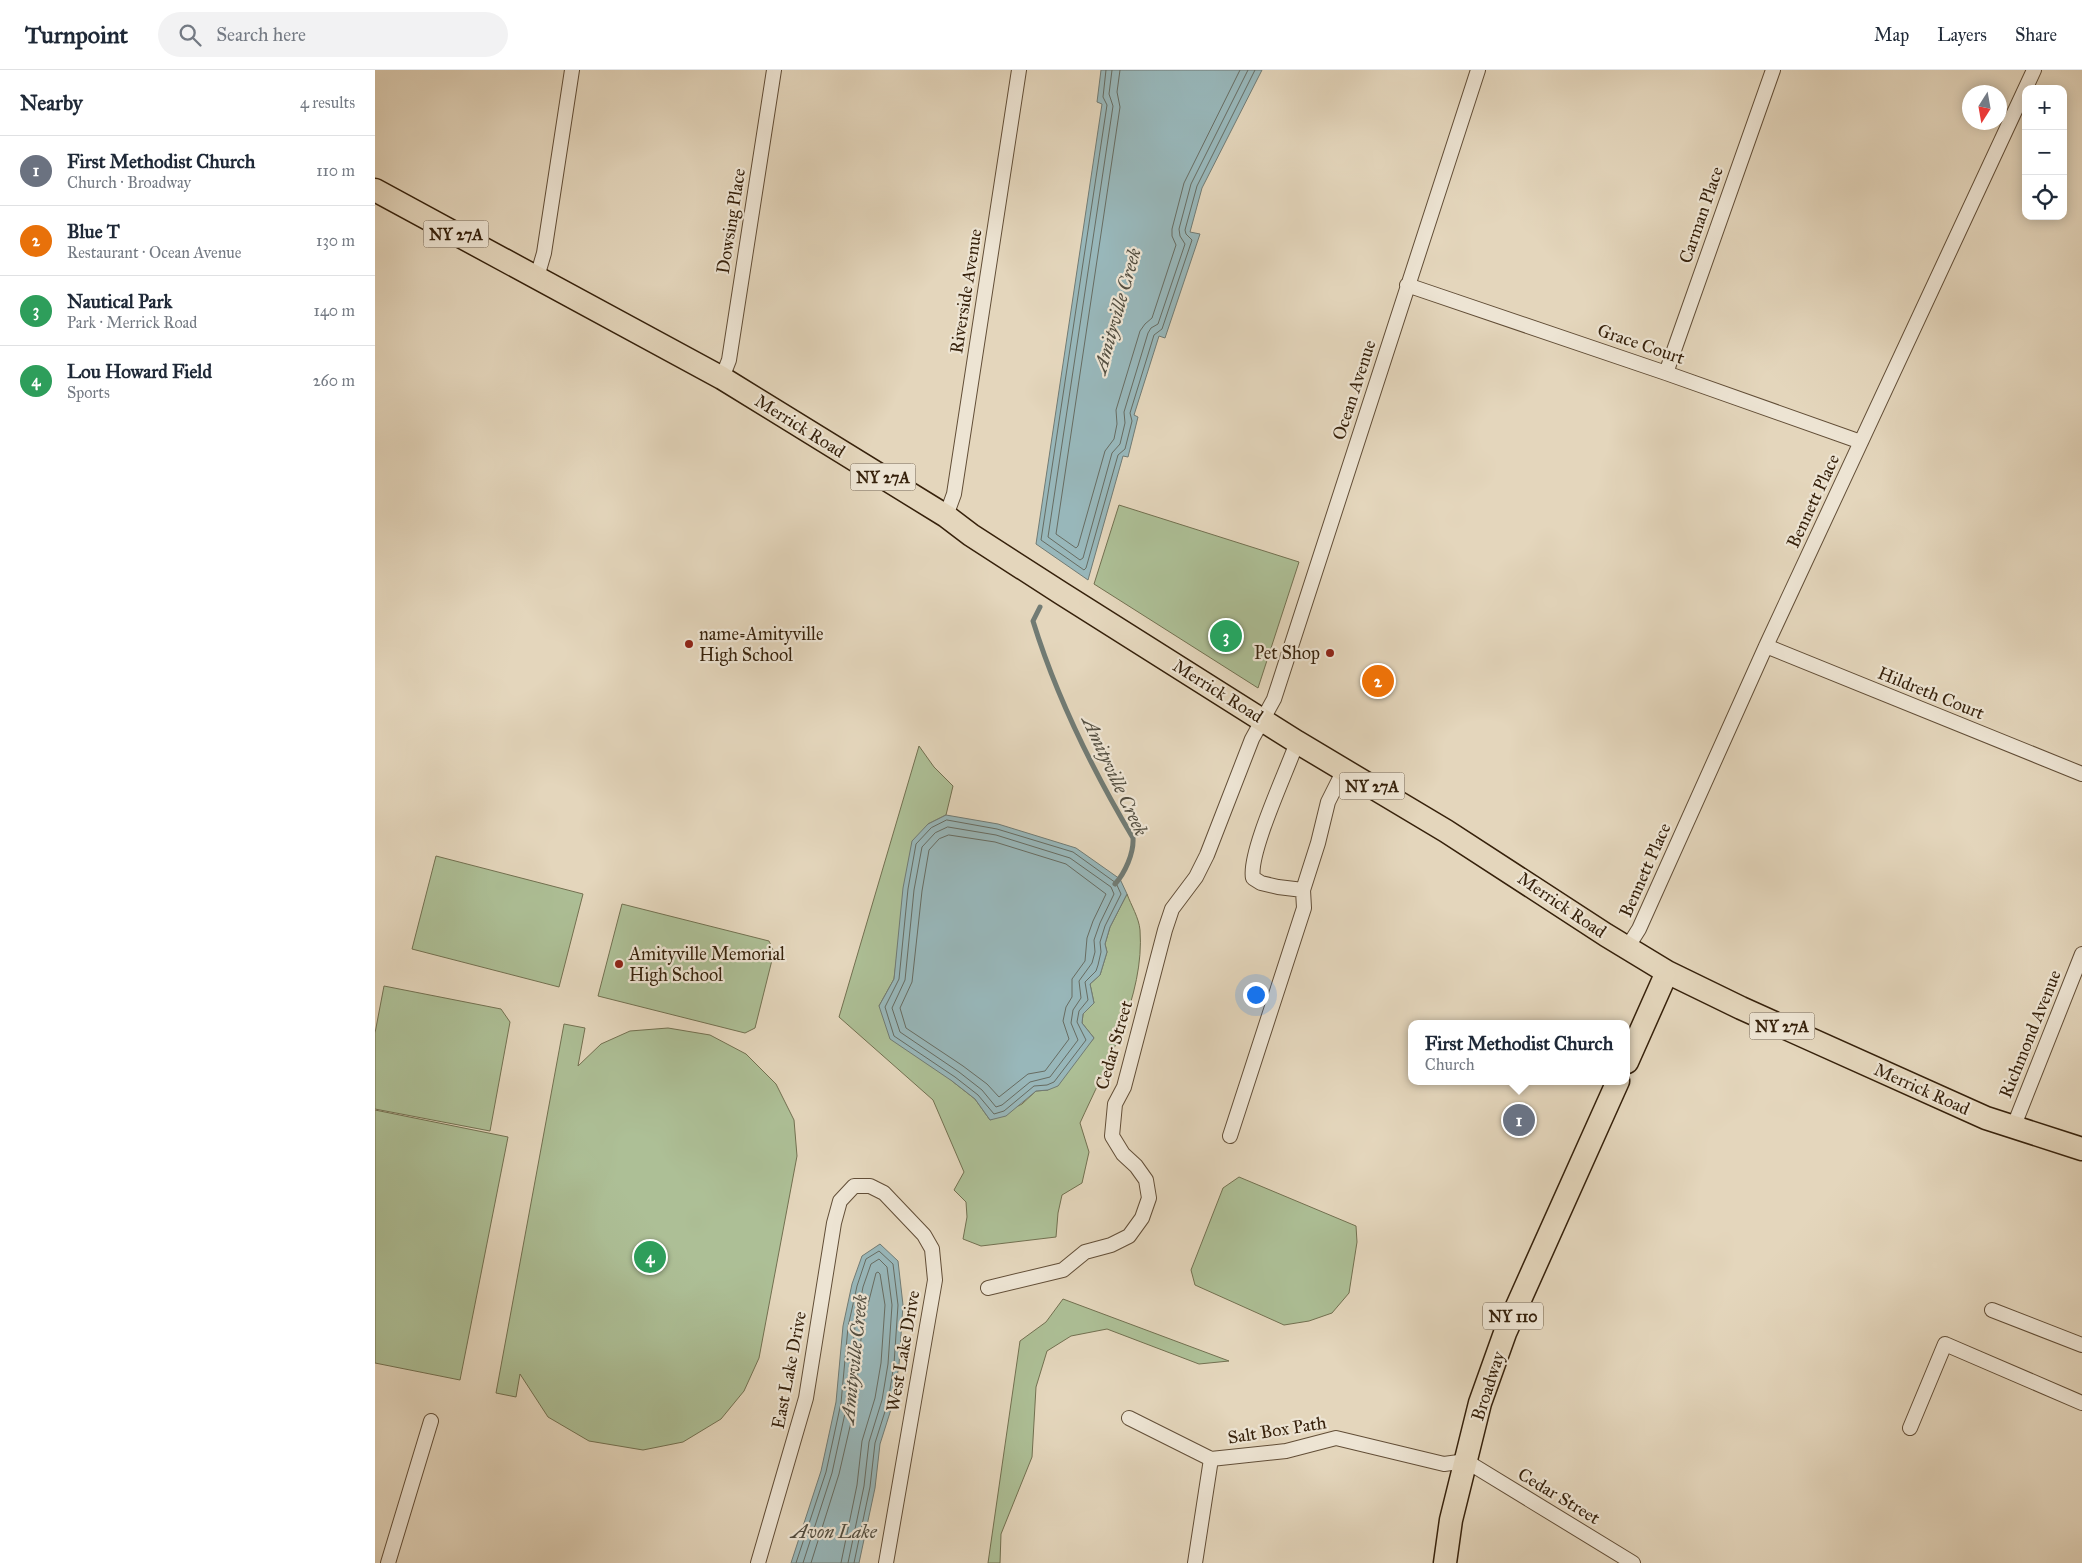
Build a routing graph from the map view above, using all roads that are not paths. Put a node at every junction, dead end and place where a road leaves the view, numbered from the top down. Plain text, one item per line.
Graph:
1 (572, 70) edge
2 (774, 70) edge
3 (1019, 70) edge
4 (1478, 70) edge
5 (1773, 70) edge
6 (2034, 70) edge
7 (375, 190) edge
8 (537, 277) junction
9 (1407, 284) junction
10 (1666, 373) junction
11 (722, 378) junction
12 (1861, 442) junction
13 (946, 516) junction
14 (1766, 646) junction
15 (1263, 719) junction
16 (1297, 742) junction
17 (1343, 770) junction
18 (2082, 774) edge
19 (1303, 890) junction
20 (1627, 948) junction
21 (2082, 954) edge
22 (1667, 972) junction
23 (1630, 1055) edge
24 (1616, 1085) edge
25 (2013, 1128) junction
26 (1230, 1136) dead end
27 (2082, 1149) edge
28 (854, 1186) joint
29 (988, 1288) dead end
30 (1992, 1310) dead end
31 (2082, 1345) edge
32 (2082, 1403) edge
33 (1129, 1418) dead end
34 (431, 1421) dead end
35 (1910, 1428) dead end
36 (1211, 1459) junction
37 (1466, 1461) junction
38 (388, 1563) edge
39 (758, 1563) edge
40 (886, 1563) edge
41 (1195, 1563) edge
42 (1445, 1563) edge
43 (1633, 1563) edge

1 - 8 street
2 - 11 street, Dowsing Place
3 - 13 street, Riverside Avenue
4 - 9 street, Ocean Avenue
5 - 10 street, Carman Place
6 - 12 street, Bennett Place
7 - 8 main road, Merrick Road / NY 27A
8 - 11 main road, Merrick Road / NY 27A
9 - 10 street, Grace Court
9 - 15 street, Ocean Avenue
10 - 12 street, Grace Court
11 - 13 main road, Merrick Road / NY 27A
12 - 14 street, Bennett Place
13 - 15 main road, Merrick Road / NY 27A
14 - 18 street, Hildreth Court
14 - 20 street, Bennett Place
15 - 16 main road, Merrick Road / NY 27A
15 - 29 street, Cedar Street
16 - 17 main road, Merrick Road / NY 27A
16 - 19 street
17 - 19 street
17 - 20 main road, Merrick Road / NY 27A
19 - 26 street
20 - 22 main road, Merrick Road / NY 27A
21 - 25 street, Richmond Avenue
22 - 23 main road
22 - 25 main road, Merrick Road / NY 27A
24 - 37 main road, Broadway / NY 110
25 - 27 main road, Merrick Road / NY 27A
28 - 39 street, East Lake Drive
28 - 40 street, West Lake Drive
30 - 31 street
32 - 35 street
33 - 36 street, Salt Box Path
34 - 38 street
36 - 37 street, Salt Box Path
36 - 41 street, Salt Box Path
37 - 42 main road, Broadway / NY 110
37 - 43 street, Cedar Street

